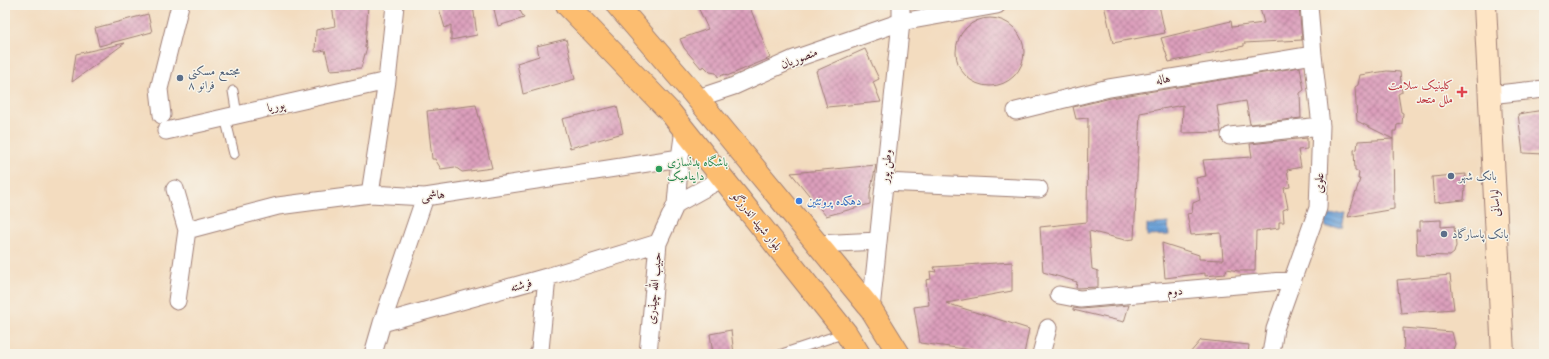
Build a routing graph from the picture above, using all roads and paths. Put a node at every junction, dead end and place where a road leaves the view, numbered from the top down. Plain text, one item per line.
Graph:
1 (180, 5) edge
2 (395, 5) edge
3 (567, 5) edge
4 (617, 5) edge
5 (901, 5) edge
6 (997, 5) edge
7 (1309, 5) edge
8 (1485, 5) edge
9 (901, 22) junction
10 (1313, 55) junction
11 (387, 81) junction
12 (1544, 89) edge
13 (232, 91) dead end
14 (1489, 95) junction
15 (698, 98) junction
16 (1016, 111) dead end
17 (231, 116) junction
18 (1321, 126) junction
19 (684, 129) junction
20 (1230, 136) dead end
21 (234, 154) dead end
22 (680, 158) junction
23 (723, 178) junction
24 (884, 182) junction
25 (175, 189) dead end
26 (1039, 189) dead end
27 (370, 194) junction
28 (425, 197) junction
29 (676, 204) junction
30 (187, 230) junction
31 (878, 241) junction
32 (658, 242) junction
33 (817, 244) junction
34 (547, 277) junction
35 (1293, 280) junction
36 (1059, 295) dead end
37 (177, 301) dead end
38 (871, 309) junction
39 (382, 323) junction
40 (1048, 328) dead end
41 (846, 333) junction
42 (373, 354) edge
43 (538, 354) edge
44 (648, 354) edge
45 (782, 354) edge
46 (859, 354) edge
47 (900, 354) edge
48 (1041, 354) edge
49 (1271, 354) edge
50 (1503, 354) edge

1 - 17 street, پوریا
2 - 11 street
3 - 19 main road, بلوار شهید اندرزگو
4 - 15 main road
5 - 9 street, وطن پور
6 - 9 street, منصوریان
7 - 10 street, علوی
8 - 14 main road, لواسانی
9 - 15 street, منصوریان
9 - 24 street, وطن پور
10 - 16 street, هاله
10 - 18 street, علوی
11 - 17 street, پوریا
11 - 27 street
12 - 14 street
13 - 17 lane
14 - 50 main road, لواسانی
15 - 33 main road
17 - 21 lane
18 - 20 street
18 - 35 street, علوی
19 - 22 street, حبیب الله چیذری
19 - 23 main road, بلوار شهید اندرزگو
22 - 28 street, هاشمی
22 - 29 street, حبیب الله چیذری
23 - 29 street
23 - 41 main road, بلوار شهید اندرزگو
24 - 26 street
24 - 31 street, وطن پور
25 - 30 street
27 - 28 street, هاشمی
27 - 30 street, هاشمی
28 - 39 street
29 - 32 street, حبیب الله چیذری
30 - 37 street
31 - 33 street
31 - 38 street, وطن پور
32 - 34 street, فرشته
32 - 44 street, حبیب الله چیذری
33 - 38 main road
34 - 39 street, فرشته
34 - 43 street
35 - 36 street, دوم
35 - 49 street, علوی
38 - 47 main road
39 - 42 street
40 - 48 street
41 - 45 lane
41 - 46 main road, بلوار شهید اندرزگو

